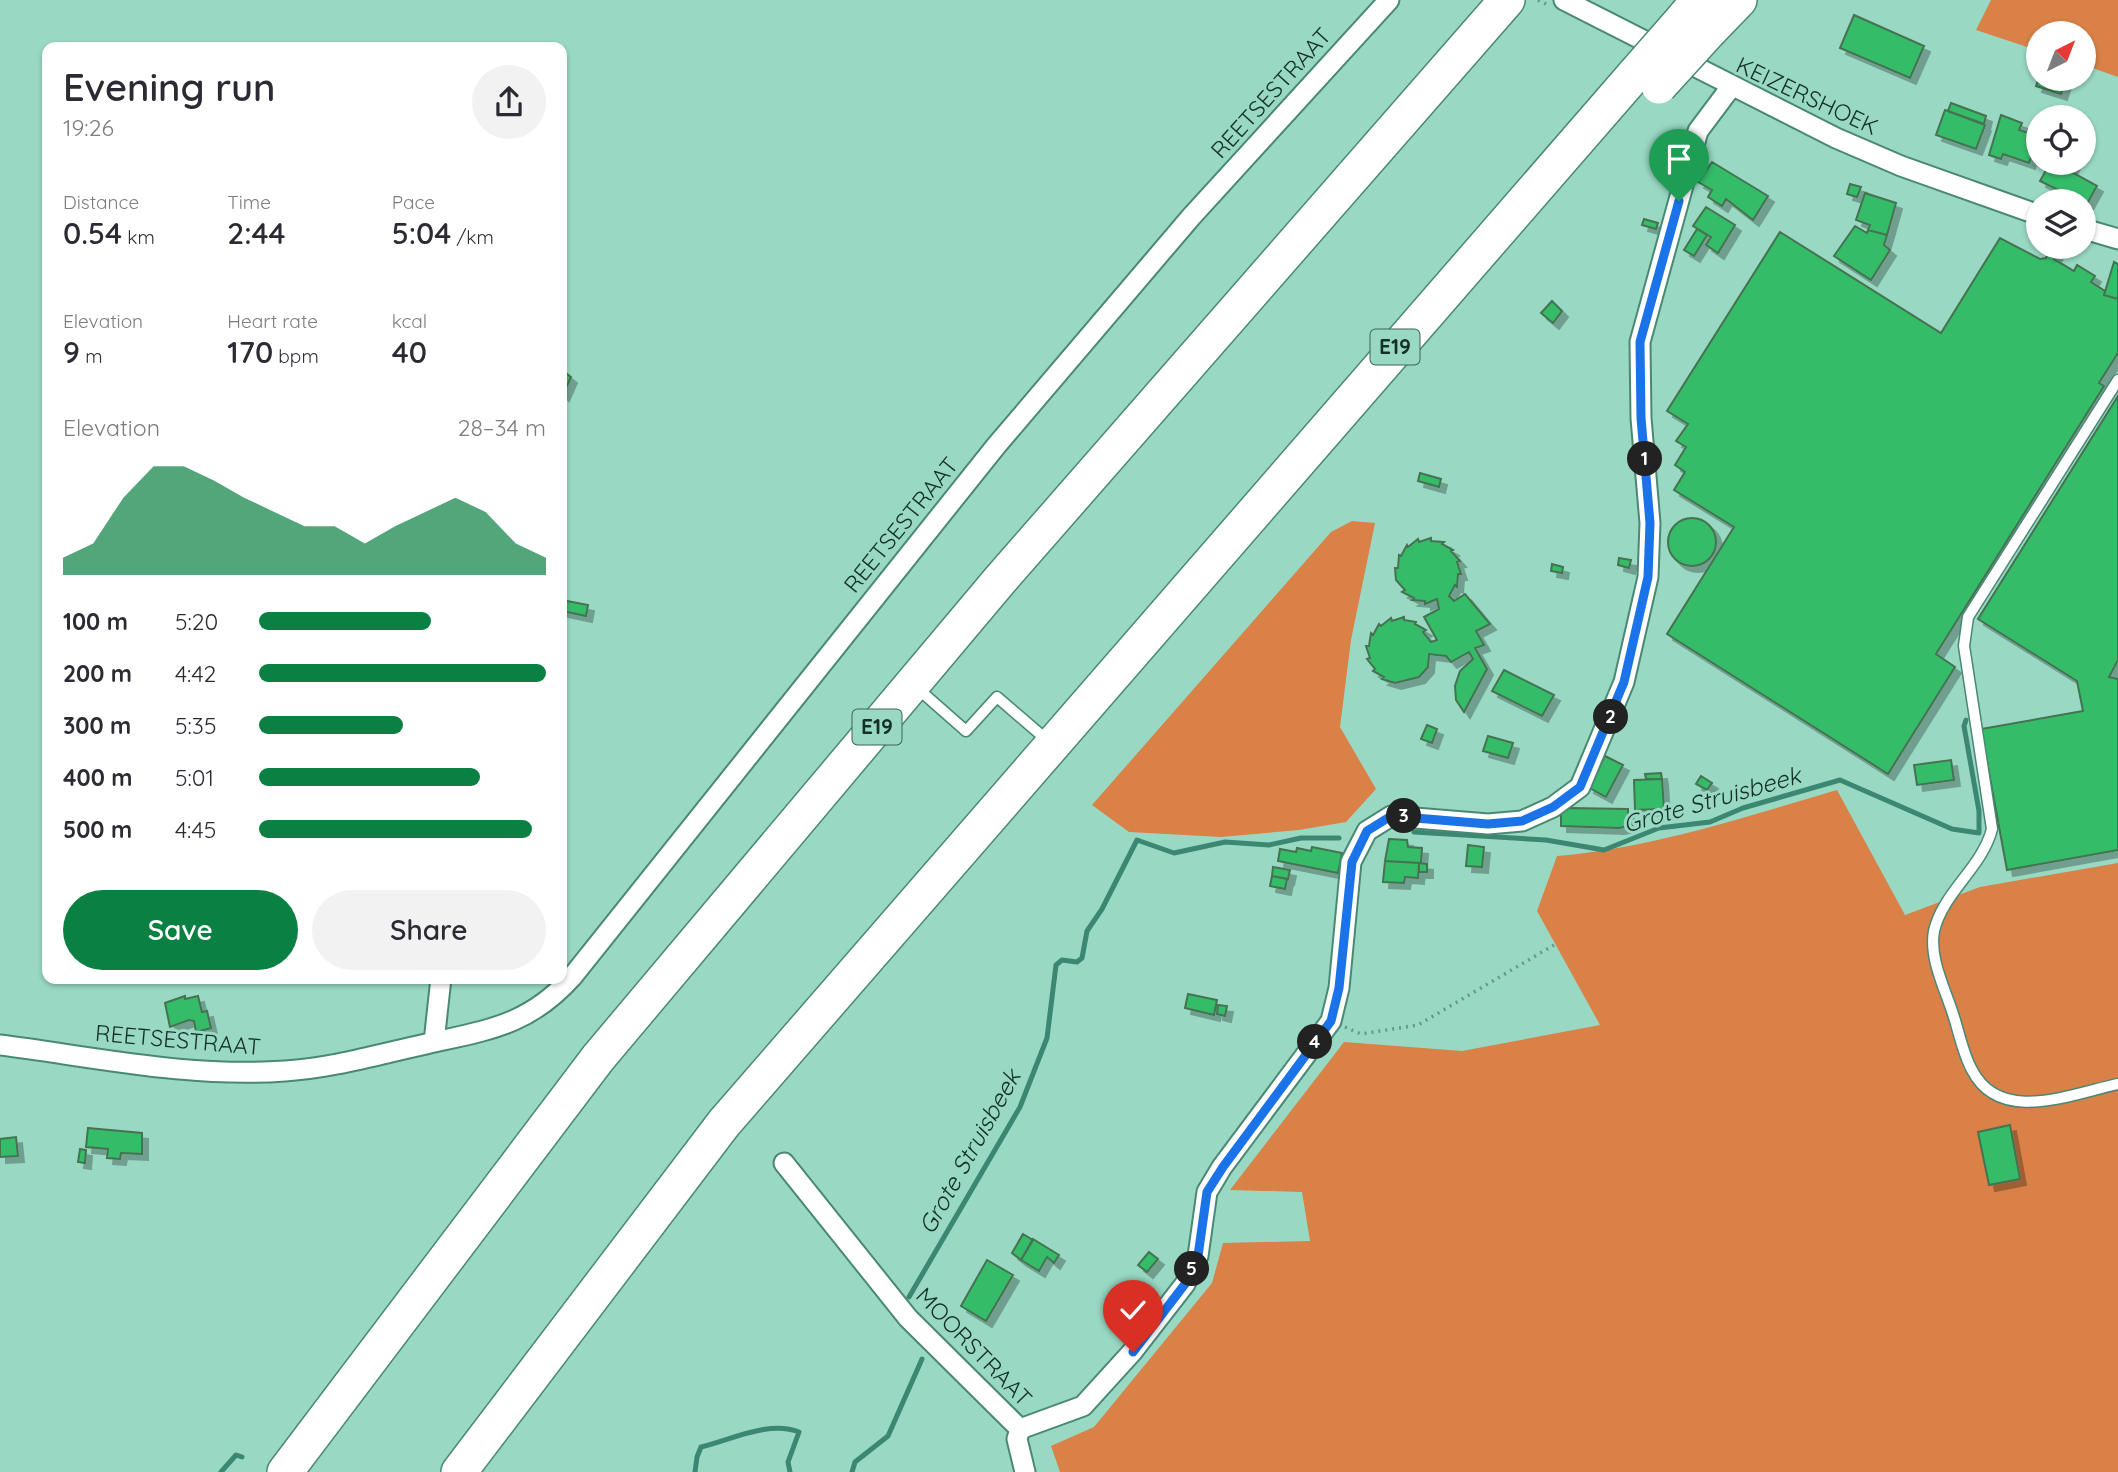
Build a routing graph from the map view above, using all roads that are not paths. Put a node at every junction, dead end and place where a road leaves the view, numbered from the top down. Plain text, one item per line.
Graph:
1 (1389, 0) edge
2 (1563, 0) edge
3 (1739, 0) edge
4 (1504, 4) edge
5 (1698, 16) edge
6 (1731, 87) junction
7 (2026, 210) edge
8 (2096, 233) edge
9 (2118, 239) edge
10 (2118, 380) edge
11 (913, 684) junction
12 (1053, 745) junction
13 (567, 981) edge
14 (440, 984) edge
15 (565, 984) edge
16 (434, 1042) junction
17 (0, 1045) edge
18 (2118, 1084) edge
19 (784, 1163) dead end
20 (1020, 1429) junction
21 (285, 1472) edge
22 (459, 1472) edge
23 (1025, 1472) edge

1 - 13 street, REETSESTRAAT
2 - 6 street, KEIZERSHOEK
3 - 5 highway
4 - 11 highway, E19
5 - 12 highway, E19, bridge
6 - 7 street, KEIZERSHOEK
6 - 20 street, MOORSTRAAT
8 - 9 street
10 - 18 lane
11 - 12 lane
11 - 21 highway, E19
12 - 22 highway, E19
14 - 16 street
15 - 16 street, REETSESTRAAT
16 - 17 street, REETSESTRAAT
19 - 20 street, MOORSTRAAT
20 - 23 street

